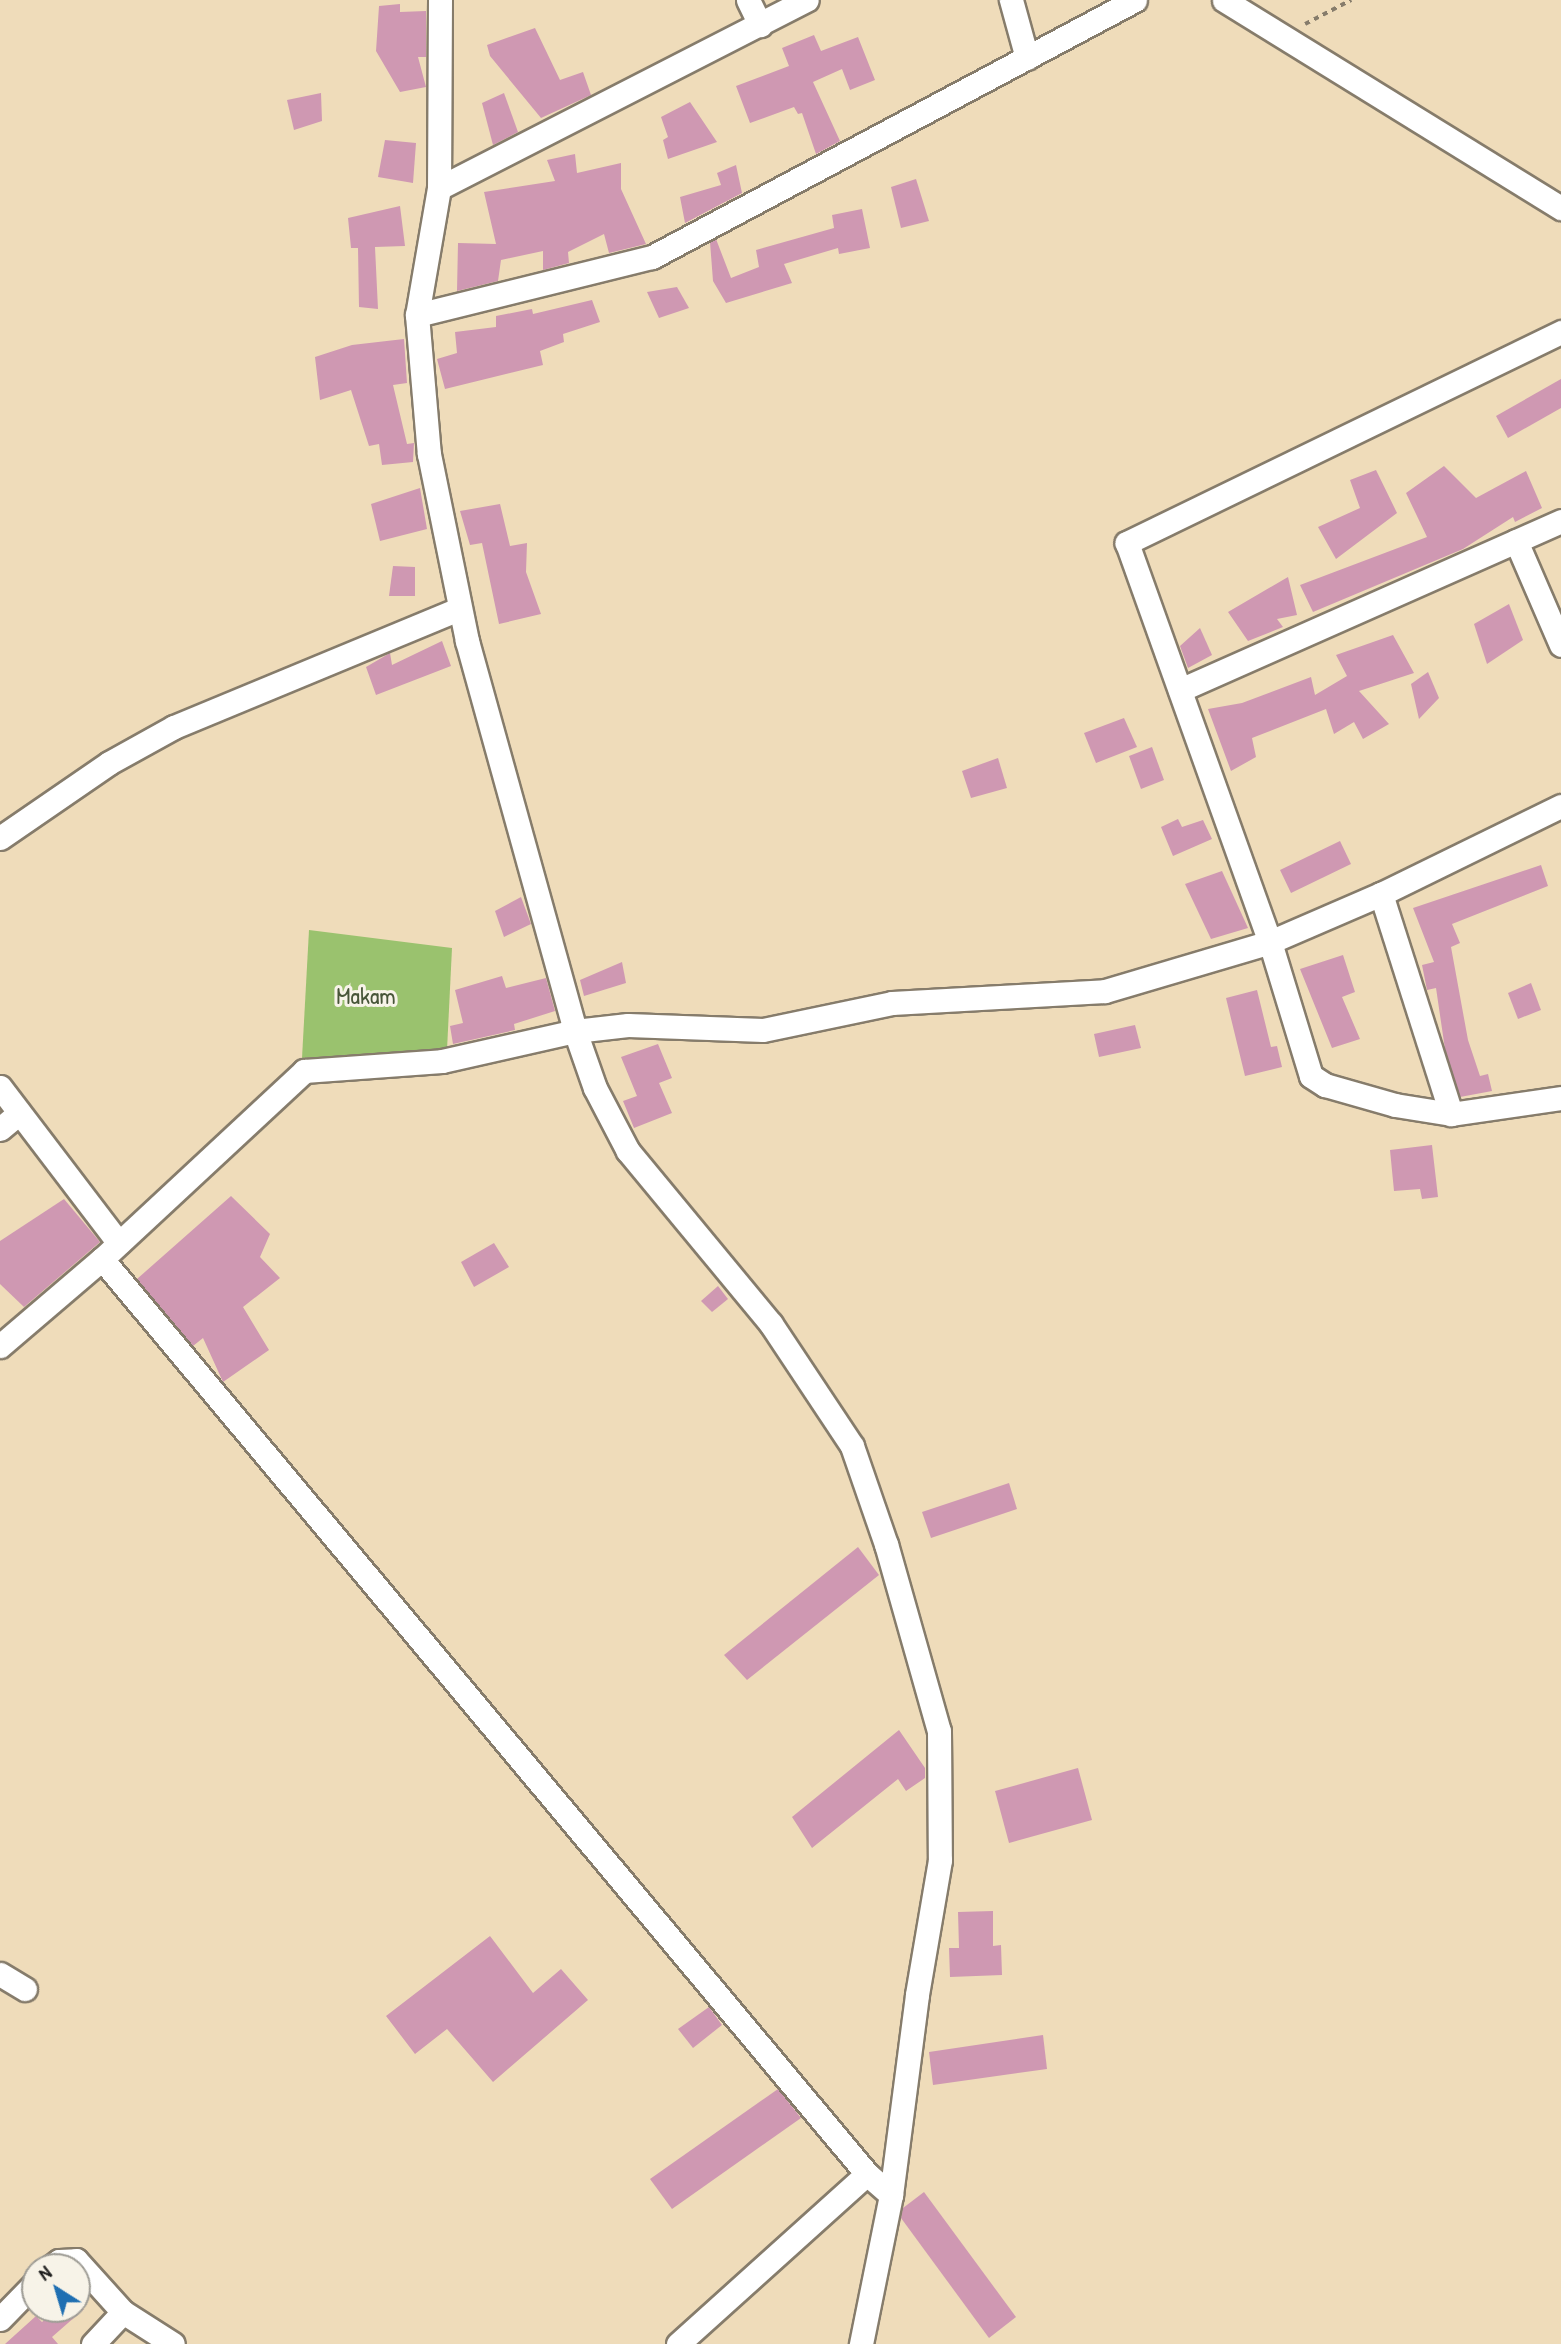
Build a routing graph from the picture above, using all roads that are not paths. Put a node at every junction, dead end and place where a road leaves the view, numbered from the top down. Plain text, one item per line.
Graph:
1 (440, 0) edge
2 (748, 0) edge
3 (807, 0) edge
4 (1011, 0) edge
5 (1135, 0) edge
6 (1224, 0) edge
7 (760, 25) junction
8 (1027, 58) junction
9 (439, 188) junction
10 (1561, 208) edge
11 (417, 315) junction
12 (1561, 332) edge
13 (1561, 521) edge
14 (1517, 541) junction
15 (459, 609) junction
16 (1561, 645) edge
17 (1180, 690) junction
18 (1561, 806) edge
19 (0, 838) edge
20 (1381, 894) junction
21 (1270, 942) junction
22 (575, 1031) junction
23 (0, 1087) edge
24 (1561, 1098) edge
25 (19, 1113) junction
26 (1451, 1114) junction
27 (0, 1129) edge
28 (110, 1251) junction
29 (0, 1346) edge
30 (0, 1974) edge
31 (25, 1989) dead end
32 (867, 2174) junction
33 (891, 2195) junction
34 (91, 2277) edge
35 (21, 2297) edge
36 (123, 2312) junction
37 (0, 2319) edge
38 (93, 2344) edge
39 (173, 2344) edge
40 (678, 2344) edge
41 (862, 2344) edge

1 - 9 street
2 - 7 street
3 - 7 street
4 - 8 street
5 - 8 street
6 - 10 street
7 - 9 street
8 - 11 street
9 - 11 street
11 - 15 street
12 - 17 street
13 - 14 street
14 - 16 street
14 - 17 street
15 - 19 street
15 - 22 street
17 - 21 street
18 - 20 street
20 - 21 street
20 - 26 street
21 - 22 street
21 - 26 street
22 - 28 street
22 - 33 street
23 - 25 street
24 - 26 street
25 - 27 street
25 - 28 street
28 - 29 street
28 - 32 street
30 - 31 street
32 - 33 street
32 - 40 street
33 - 41 street
34 - 36 street
35 - 37 street
36 - 38 street
36 - 39 street

